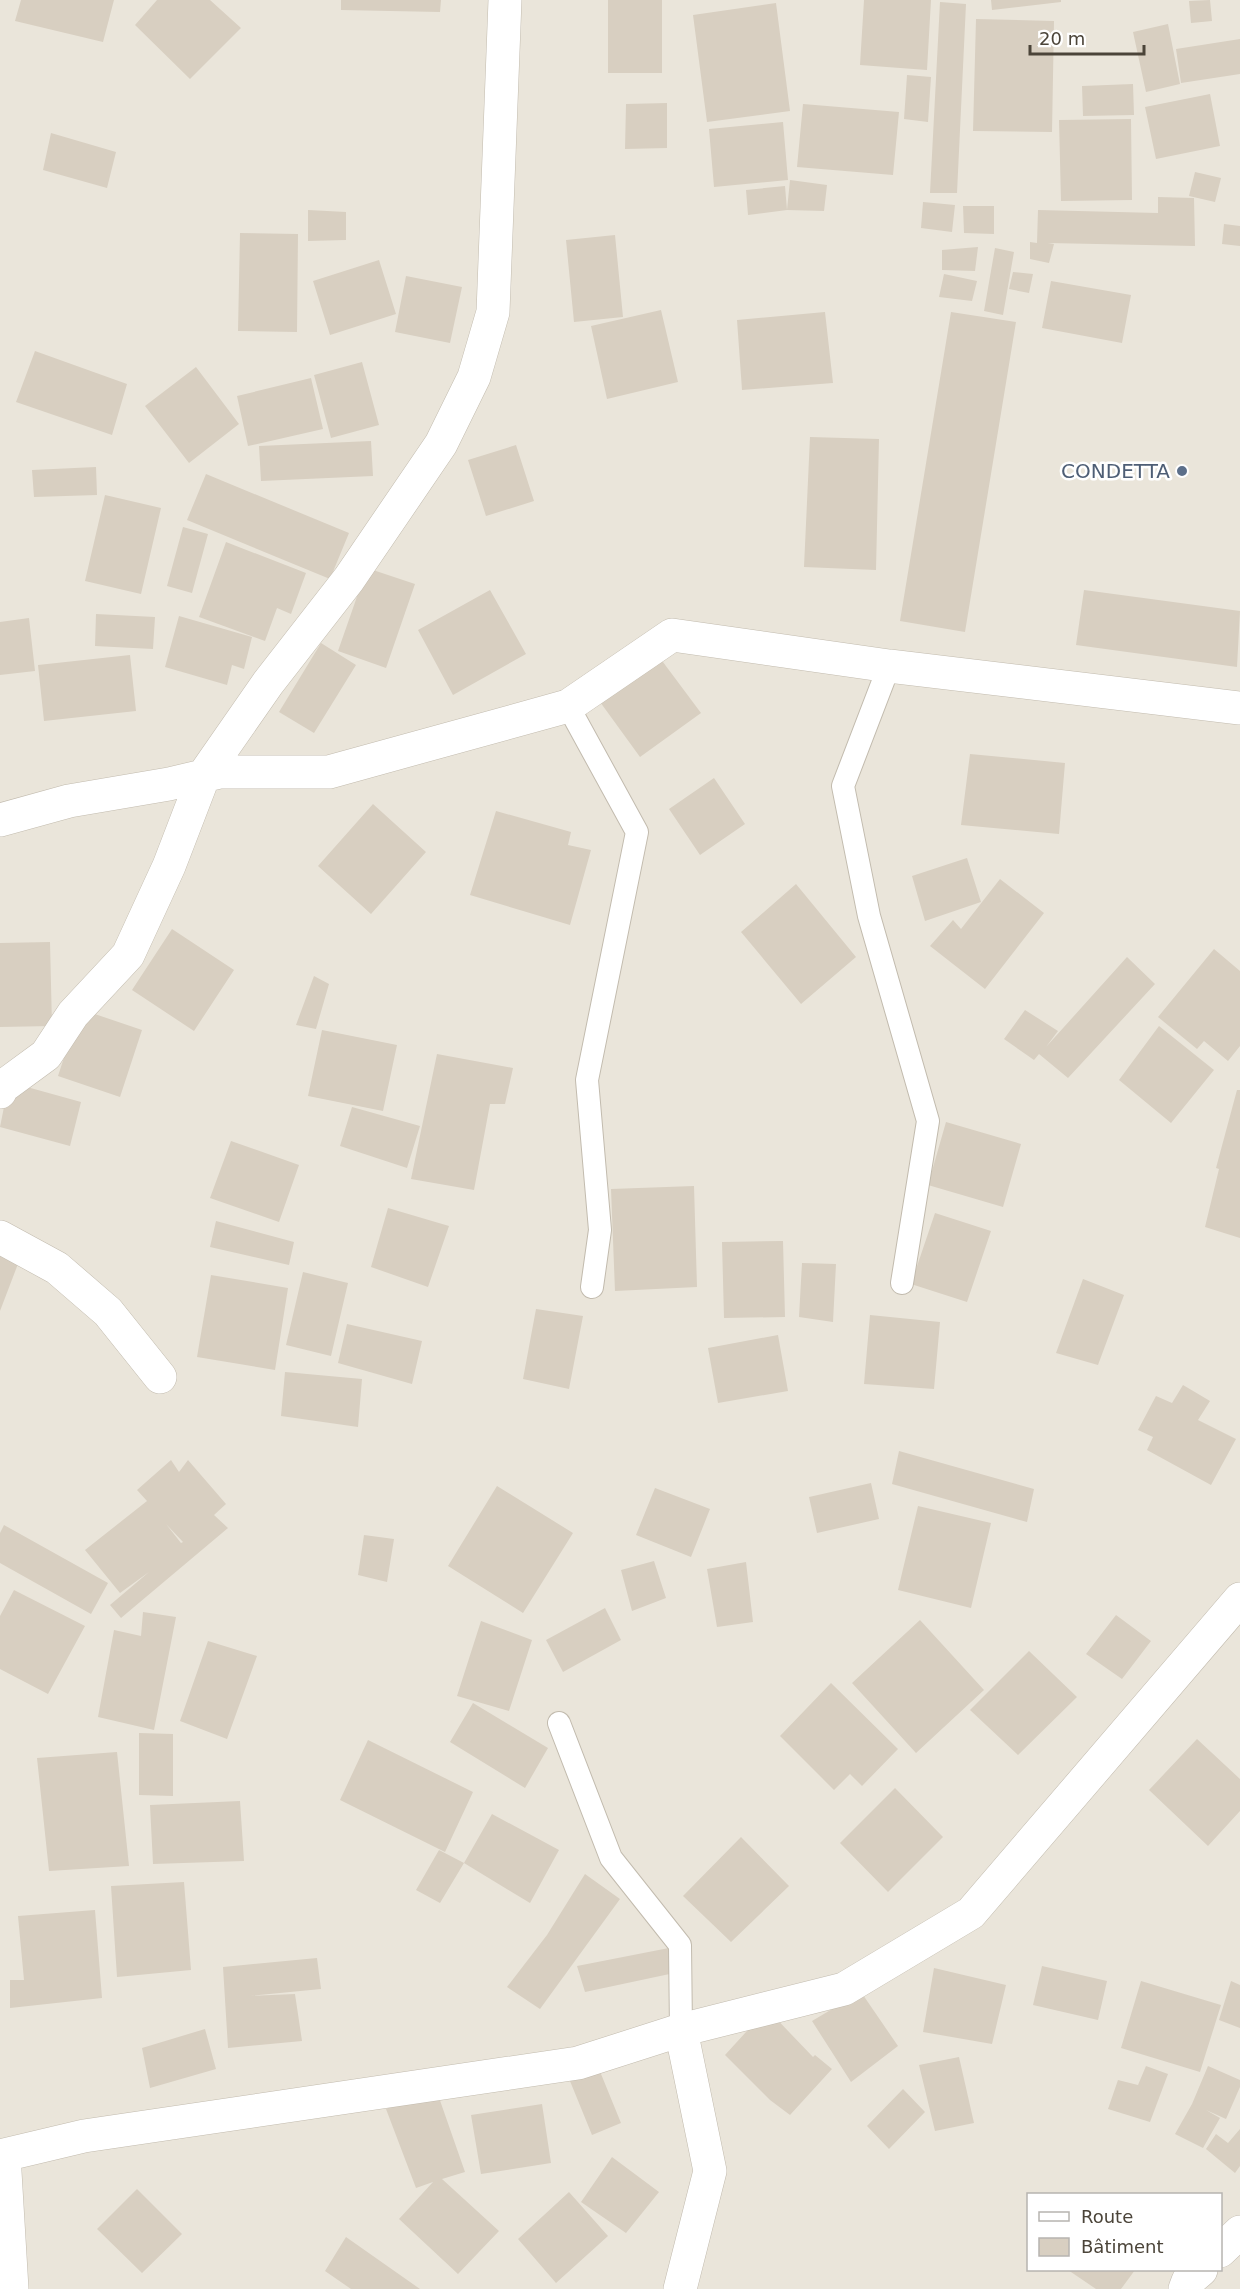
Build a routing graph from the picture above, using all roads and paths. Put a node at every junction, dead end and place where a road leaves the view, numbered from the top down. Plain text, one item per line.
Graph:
1 (505, 0) edge
2 (889, 666) junction
3 (568, 706) junction
4 (1240, 708) edge
5 (204, 776) junction
6 (0, 820) edge
7 (0, 1092) edge
8 (0, 1237) edge
9 (902, 1283) dead end
10 (592, 1287) dead end
11 (160, 1377) dead end
12 (1240, 1599) edge
13 (559, 1722) dead end
14 (681, 2030) junction
15 (2, 2156) edge
16 (1240, 2232) edge
17 (1222, 2250) edge
18 (1199, 2271) edge
19 (12, 2289) edge
20 (680, 2289) edge
21 (1185, 2289) edge

1 - 5 street
2 - 3 street
2 - 4 street
2 - 9 lane
3 - 5 street
3 - 10 lane
5 - 6 street
5 - 7 street
8 - 11 street
12 - 14 street
13 - 14 lane
14 - 15 street
14 - 20 street
15 - 19 street
16 - 17 street
18 - 21 street

